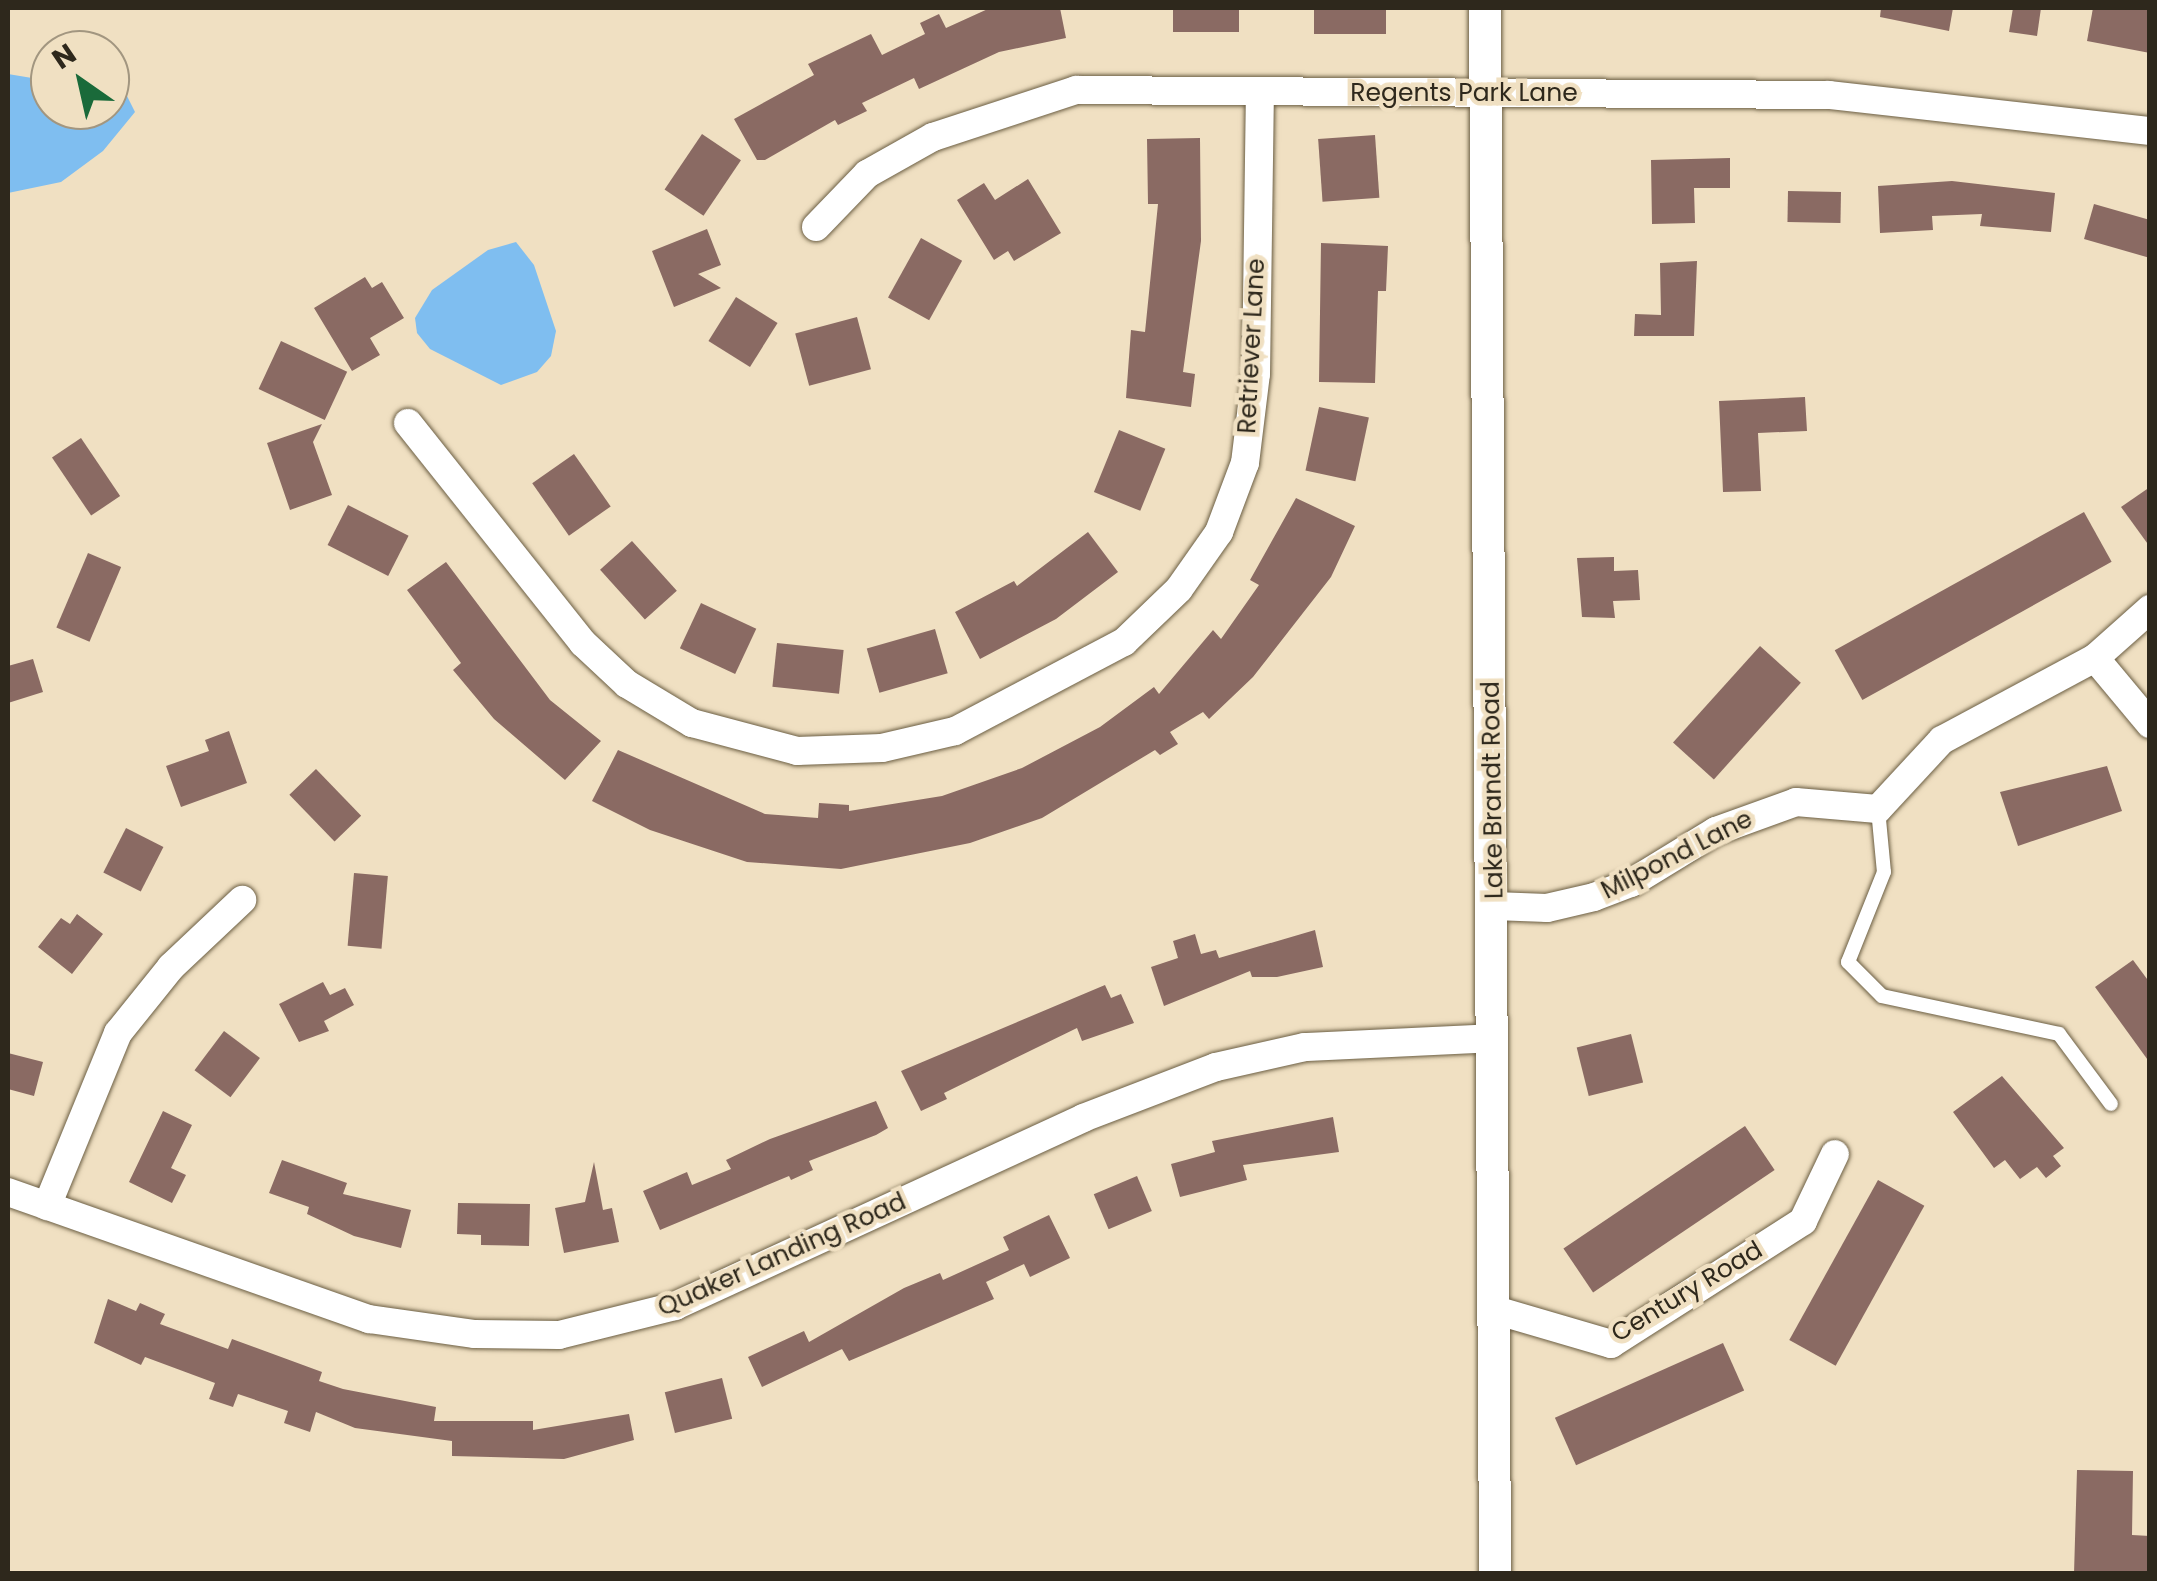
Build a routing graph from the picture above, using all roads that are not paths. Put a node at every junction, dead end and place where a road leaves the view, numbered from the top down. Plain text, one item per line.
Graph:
1 (1486, 8) edge
2 (1260, 92) junction
3 (1486, 93) junction
4 (2150, 131) edge
5 (816, 226) dead end
6 (408, 423) dead end
7 (2150, 609) edge
8 (2095, 658) junction
9 (2150, 724) edge
10 (1878, 809) junction
11 (242, 900) dead end
12 (1494, 906) junction
13 (1493, 1038) junction
14 (2112, 1104) dead end
15 (1836, 1154) dead end
16 (8, 1192) edge
17 (47, 1206) junction
18 (1496, 1310) junction
19 (1496, 1574) edge

1 - 3 street, Lake Brandt Road
2 - 3 street, Regents Park Lane
2 - 5 street, Regents Park Lane
2 - 6 street, Retriever Lane
3 - 4 street, Regents Park Lane
3 - 12 street, Lake Brandt Road
7 - 8 street
8 - 9 street
8 - 10 street
10 - 12 street, Milpond Lane
10 - 14 lane
11 - 17 street
12 - 13 street, Lake Brandt Road
13 - 17 street, Quaker Landing Road
13 - 18 street, Lake Brandt Road
15 - 18 street, Century Road
16 - 17 street, Quaker Landing Road
18 - 19 street, Lake Brandt Road

